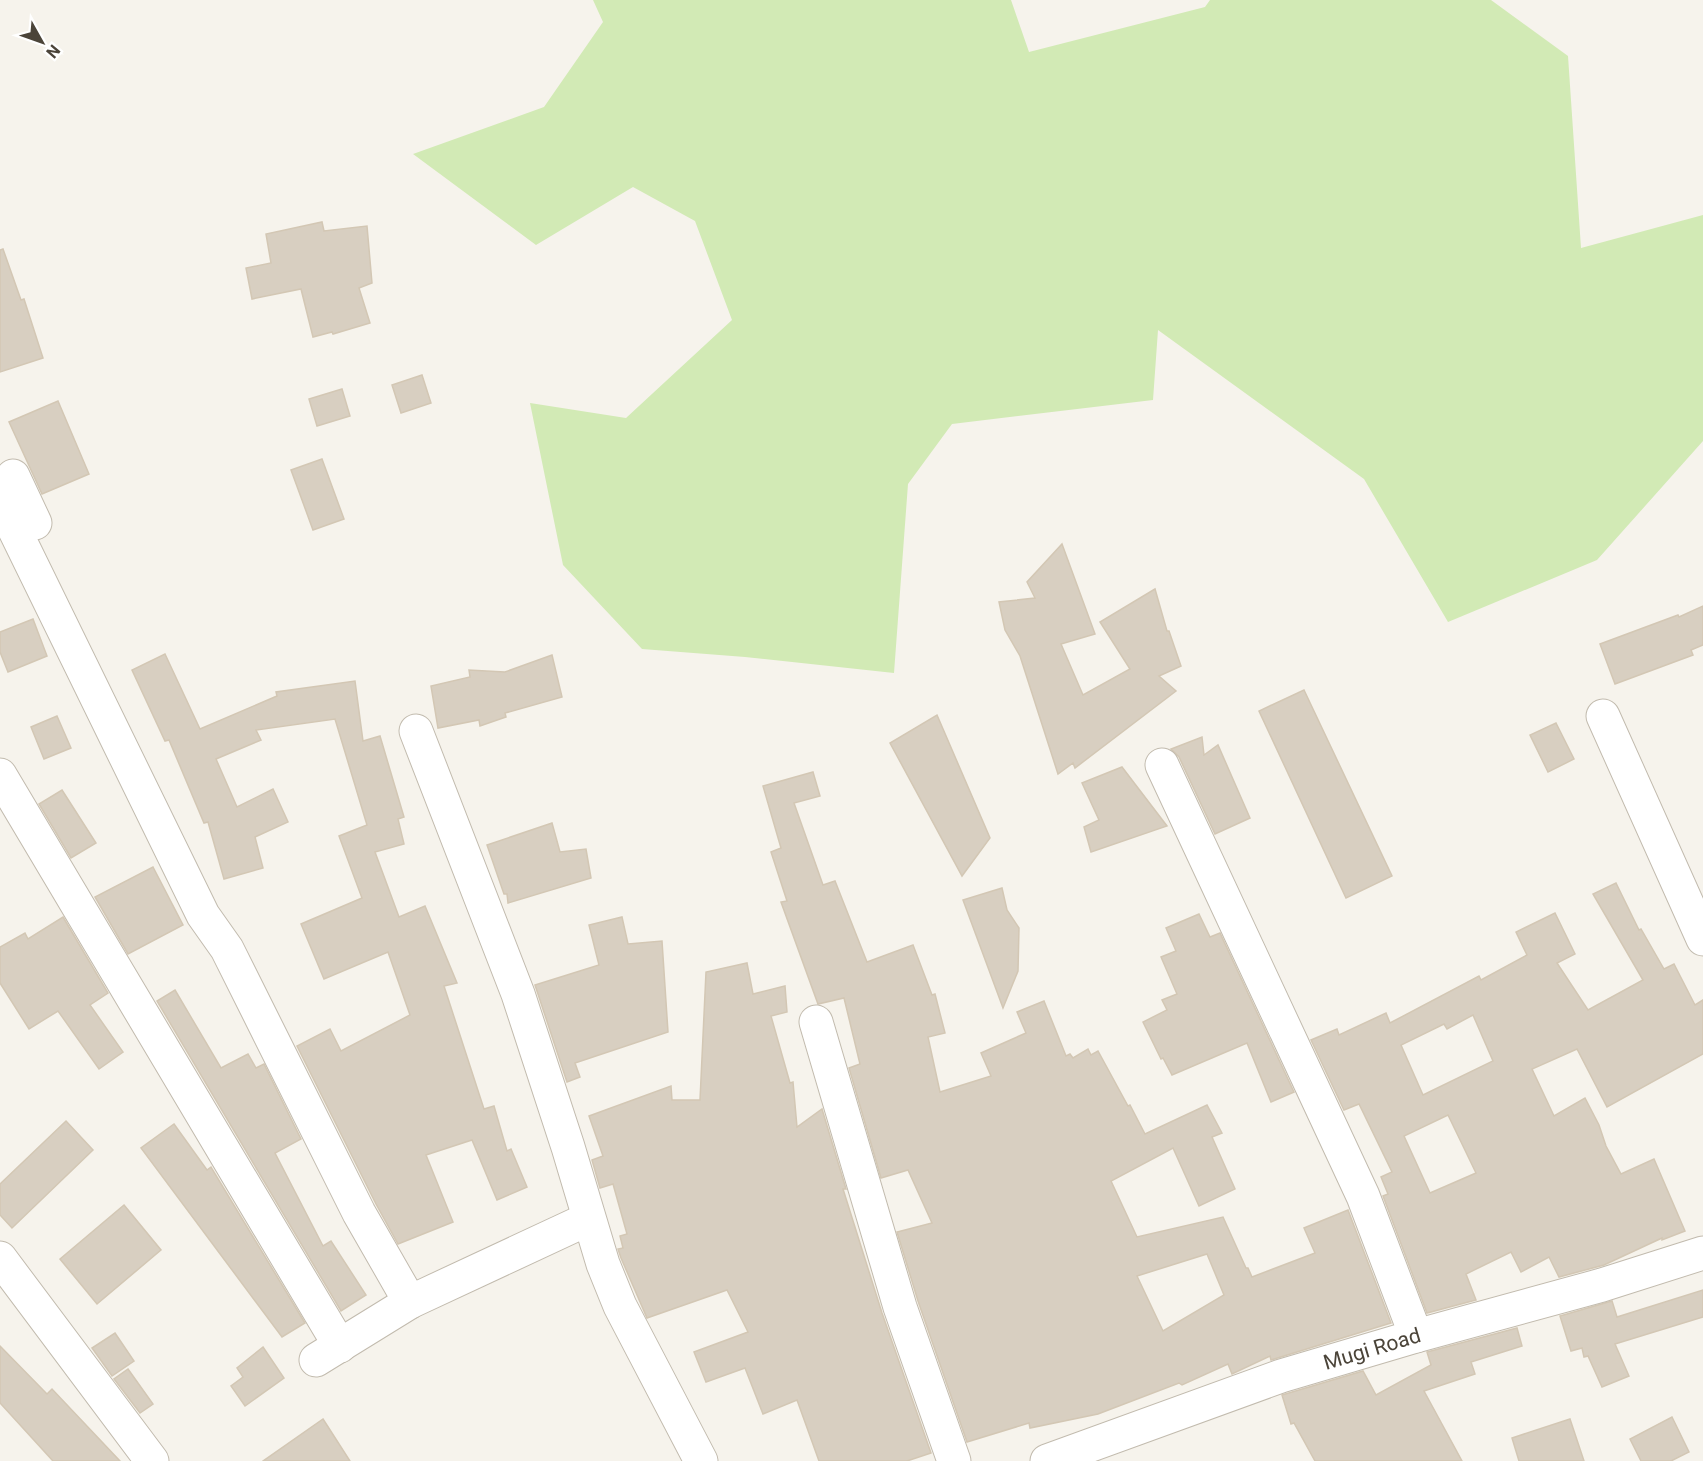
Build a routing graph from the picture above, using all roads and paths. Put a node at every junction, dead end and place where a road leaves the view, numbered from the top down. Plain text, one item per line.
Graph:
1 (6, 488) edge
2 (1603, 716) dead end
3 (416, 730) dead end
4 (1162, 765) dead end
5 (0, 776) edge
6 (1703, 939) edge
7 (816, 1022) dead end
8 (588, 1219) junction
9 (1703, 1253) edge
10 (0, 1258) edge
11 (410, 1302) junction
12 (1416, 1336) junction
13 (152, 1461) edge
14 (701, 1461) edge
15 (954, 1461) edge
16 (1047, 1461) edge

1 - 11 street
2 - 6 street
3 - 8 street
4 - 12 street
5 - 11 street
7 - 15 street
8 - 11 street
8 - 14 street
9 - 12 street, Mugi Road
10 - 13 street
12 - 16 street, Mugi Road

